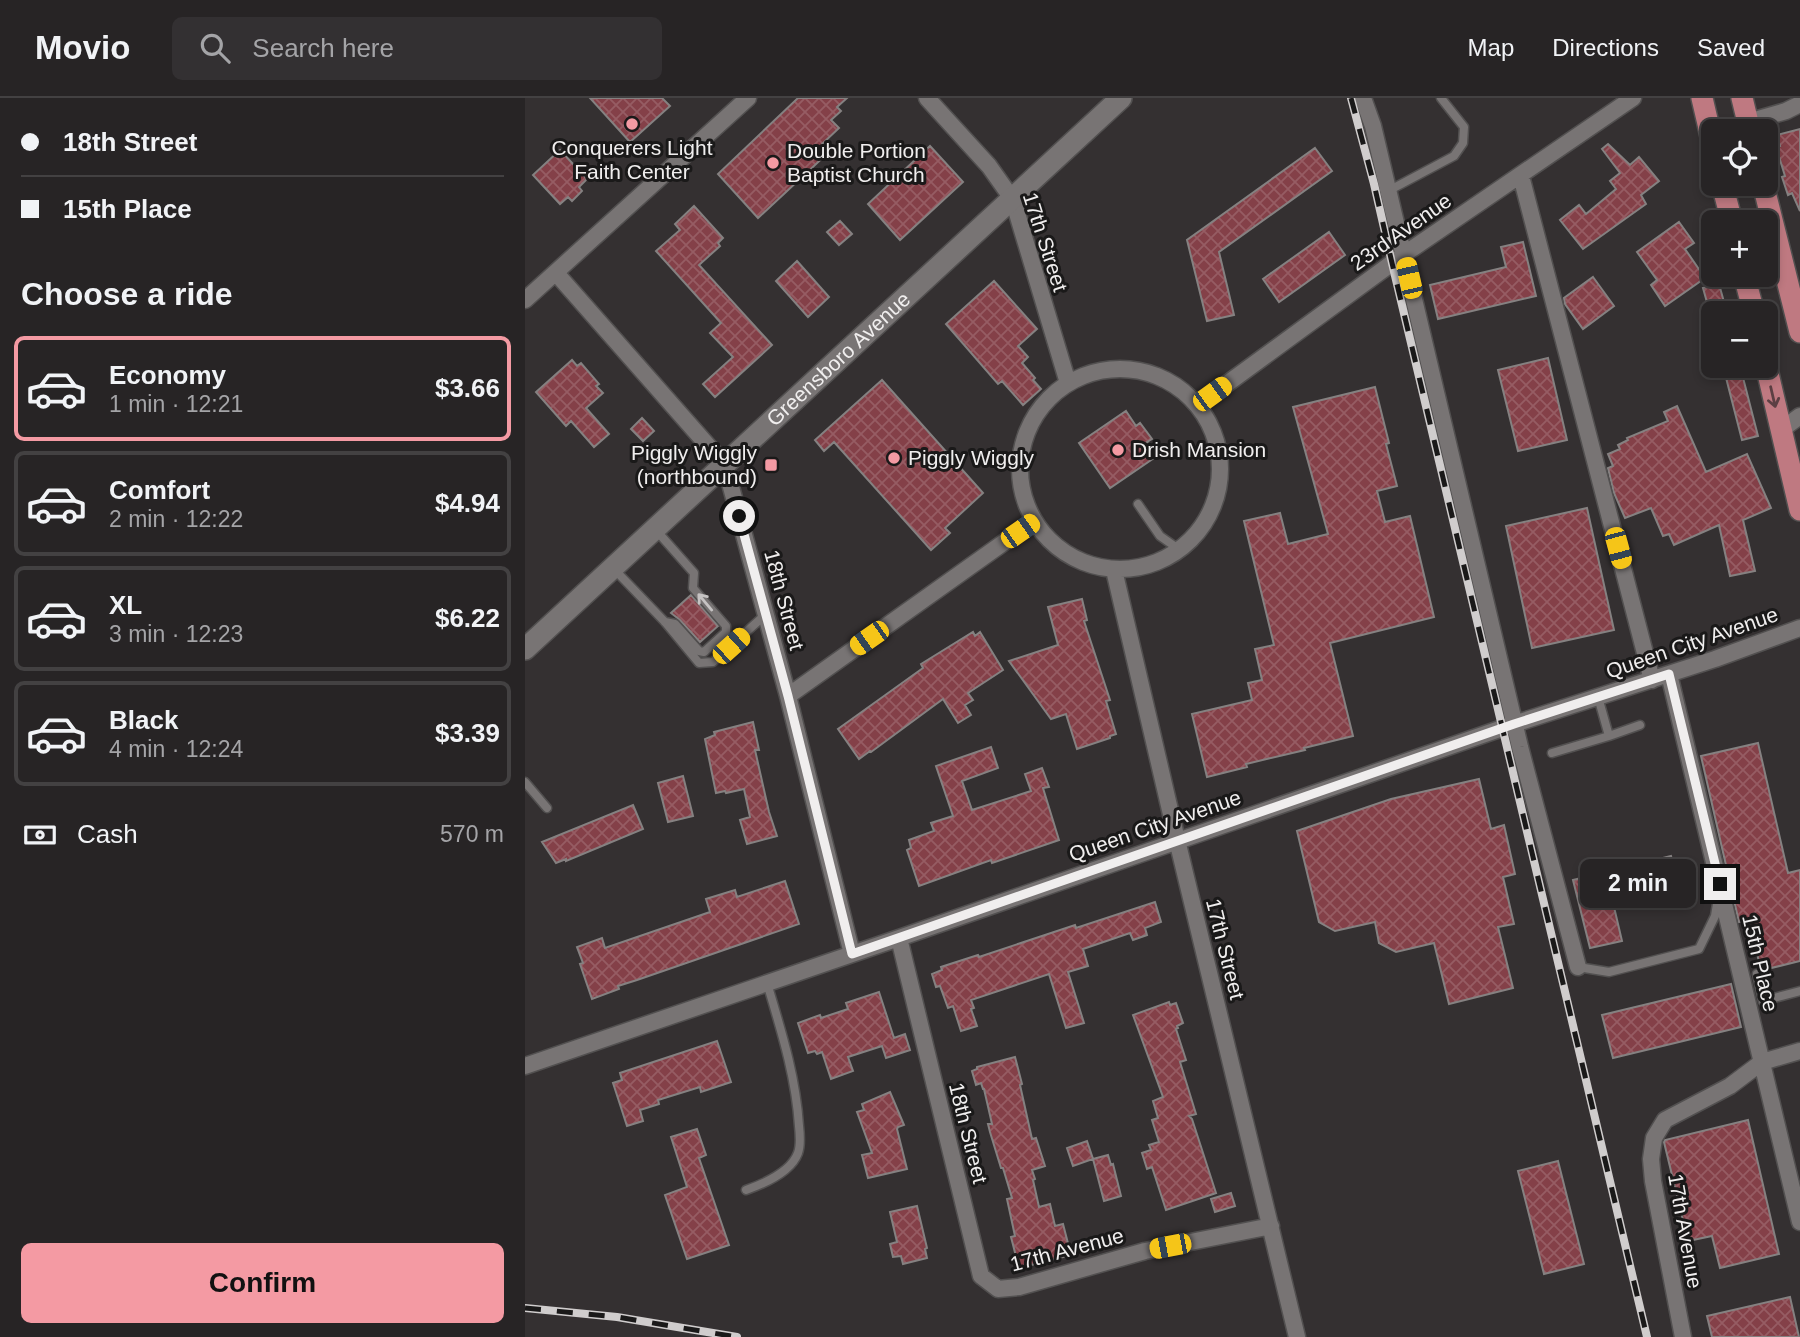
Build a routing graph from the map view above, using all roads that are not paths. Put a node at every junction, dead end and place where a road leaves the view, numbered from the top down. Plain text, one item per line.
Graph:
1 (748, 98) edge
2 (927, 98) edge
3 (1121, 98) edge
4 (1363, 98) edge
5 (1441, 98) edge
6 (1633, 98) edge
7 (1702, 98) edge
8 (1742, 98) edge
9 (1800, 104) edge
10 (1707, 119) edge
11 (1747, 119) edge
12 (1768, 119) edge
13 (1521, 176) junction
14 (1388, 191) junction
15 (1766, 196) edge
16 (1013, 200) junction
17 (1403, 254) junction
18 (556, 273) junction
19 (525, 300) edge
20 (1800, 332) edge
21 (1769, 378) edge
22 (1068, 383) junction
23 (1198, 405) junction
24 (1800, 415) edge
25 (1781, 430) junction
26 (725, 465) junction
27 (1138, 504) dead end
28 (1800, 510) edge
29 (1034, 521) junction
30 (655, 528) junction
31 (1180, 550) junction
32 (614, 568) junction
33 (1114, 570) junction
34 (766, 614) junction
35 (665, 622) junction
36 (1800, 628) edge
37 (525, 649) edge
38 (1669, 674) junction
39 (1653, 680) junction
40 (788, 696) junction
41 (1598, 697) junction
42 (1514, 724) junction
43 (1640, 725) dead end
44 (1609, 736) junction
45 (1552, 753) dead end
46 (525, 782) edge
47 (547, 808) dead end
48 (1177, 840) junction
49 (1720, 884) junction
50 (899, 938) junction
51 (852, 954) junction
52 (1578, 967) joint
53 (1757, 974) dead end
54 (767, 983) junction
55 (1800, 991) edge
56 (1800, 1051) edge
57 (1762, 1062) junction
58 (525, 1066) edge
59 (746, 1191) dead end
60 (1800, 1222) edge
61 (1271, 1226) junction
62 (997, 1289) joint
63 (1297, 1337) edge
64 (1683, 1337) edge

1 - 18 street
2 - 16 street, 17th Street
3 - 16 main road, Greensboro Avenue
4 - 14 street
5 - 14 lane
6 - 13 street, 23rd Avenue
7 - 10 main road
8 - 11 main road
9 - 12 street
13 - 17 street, 23rd Avenue
13 - 39 street
14 - 17 street
15 - 20 main road
16 - 22 street, 17th Street
16 - 26 main road, Greensboro Avenue
17 - 23 street, 23rd Avenue
17 - 42 street
18 - 19 street
18 - 26 street, 18th Street
21 -> 25 main road
22 - 23 street
22 - 29 street
23 - 31 street
24 - 25 street
25 - 28 main road
26 - 30 main road, Greensboro Avenue
26 - 34 street, 18th Street
27 - 31 lane
29 - 33 street
29 - 40 street
30 - 32 main road, Greensboro Avenue
35 -> 30 lane
31 - 33 street
32 - 35 lane
32 - 37 main road, Greensboro Avenue
33 - 48 street, 17th Street
34 - 35 lane
34 - 40 street, 18th Street
36 - 38 street, Queen City Avenue
38 - 39 street, Queen City Avenue
38 - 49 street, 15th Place
39 - 41 street, Queen City Avenue
40 - 51 street, 18th Street
41 - 42 street, Queen City Avenue
41 - 44 lane
42 - 48 street, Queen City Avenue
42 - 52 street
43 - 44 lane
44 - 45 lane
46 - 47 lane
48 - 50 street, Queen City Avenue
48 - 61 street, 17th Street
49 - 52 lane
49 - 57 street, 15th Place
50 - 51 street, Queen City Avenue
50 - 62 street, 18th Street
51 - 54 street, Queen City Avenue
53 - 55 lane
54 - 58 street, Queen City Avenue
54 - 59 lane
56 - 57 street, 17th Avenue
57 - 60 street, 15th Place
57 - 64 street, 17th Avenue
61 - 62 street, 17th Avenue
61 - 63 street, 17th Street

